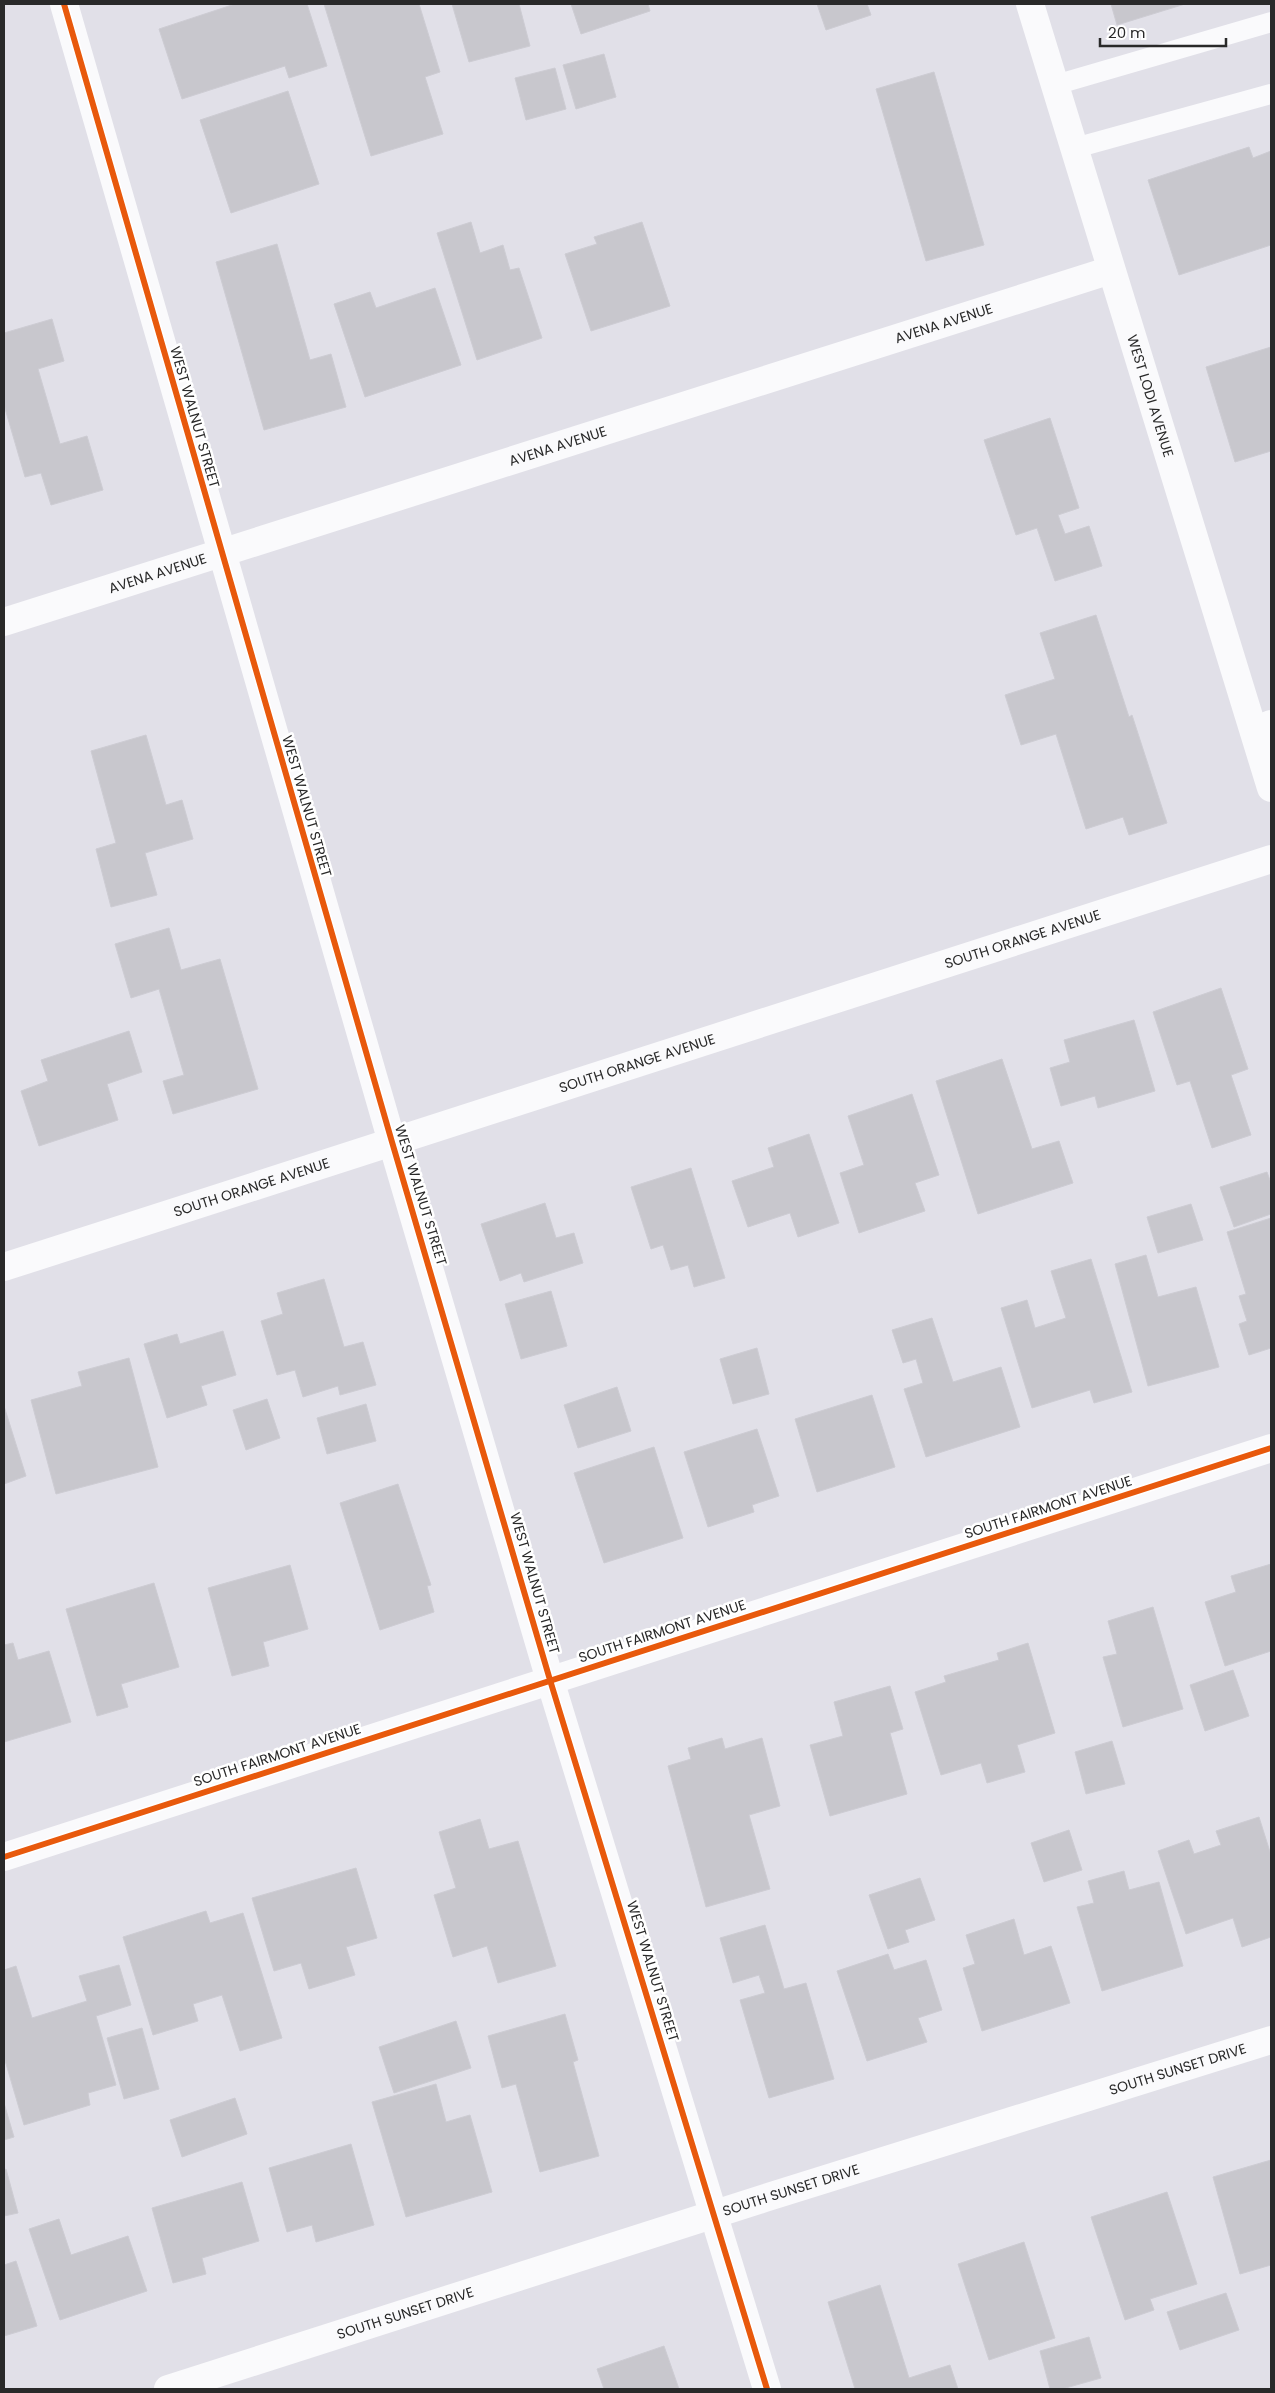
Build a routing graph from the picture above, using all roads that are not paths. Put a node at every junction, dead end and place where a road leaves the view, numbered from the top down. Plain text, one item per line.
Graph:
1 (64, 4) edge
2 (1030, 4) edge
3 (1271, 22) edge
4 (1055, 85) junction
5 (1271, 94) edge
6 (1075, 148) junction
7 (1111, 270) junction
8 (220, 551) junction
9 (4, 622) edge
10 (1262, 728) edge
11 (1271, 788) edge
12 (1271, 859) edge
13 (392, 1142) junction
14 (4, 1267) edge
15 (1271, 1448) edge
16 (550, 1680) junction
17 (4, 1857) edge
18 (1271, 2040) edge
19 (715, 2215) junction
20 (168, 2389) edge
21 (767, 2389) edge

1 - 8 street, WEST WALNUT STREET
2 - 4 street, WEST LODI AVENUE
3 - 4 lane
4 - 6 street, WEST LODI AVENUE
5 - 6 lane
6 - 7 street, WEST LODI AVENUE
7 - 8 street, AVENA AVENUE
7 - 10 street, WEST LODI AVENUE
8 - 9 street, AVENA AVENUE
8 - 13 street, WEST WALNUT STREET
10 - 11 street, WEST LODI AVENUE
12 - 13 street, SOUTH ORANGE AVENUE
13 - 14 street, SOUTH ORANGE AVENUE
13 - 16 street, WEST WALNUT STREET
15 - 16 street, SOUTH FAIRMONT AVENUE
16 - 17 street, SOUTH FAIRMONT AVENUE
16 - 19 street, WEST WALNUT STREET
18 - 19 street, SOUTH SUNSET DRIVE
19 - 20 street, SOUTH SUNSET DRIVE
19 - 21 street, WEST WALNUT STREET

